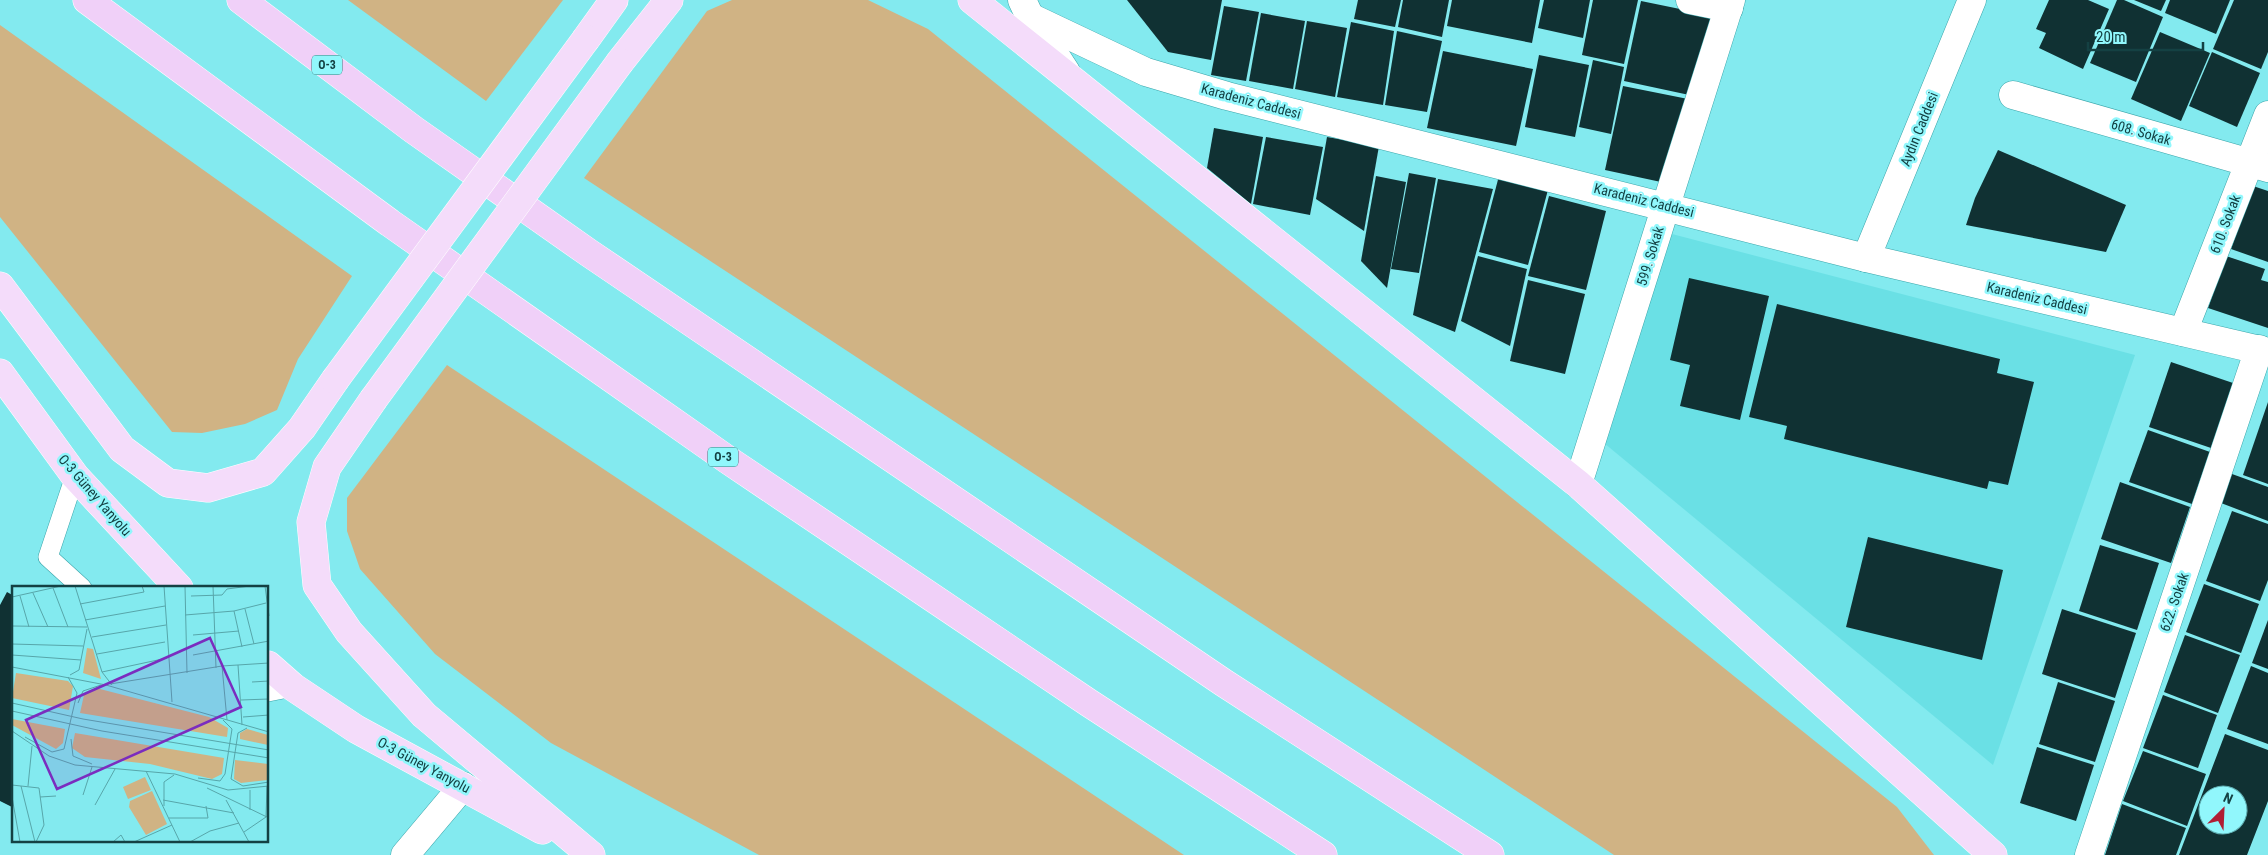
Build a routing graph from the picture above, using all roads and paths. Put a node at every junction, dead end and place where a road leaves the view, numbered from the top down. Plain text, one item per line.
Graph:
1 (66, 0) edge
2 (87, 0) edge
3 (241, 0) edge
4 (614, 0) edge
5 (669, 0) edge
6 (1690, 0) edge
7 (1972, 0) edge
8 (972, 2) edge
9 (1730, 4) edge
10 (1026, 9) edge
11 (137, 38) junction
12 (1072, 80) junction
13 (2014, 95) dead end
14 (2268, 115) edge
15 (2258, 165) edge
16 (1665, 205) junction
17 (1866, 258) junction
18 (0, 286) edge
19 (2183, 332) junction
20 (2264, 350) edge
21 (0, 373) edge
22 (75, 476) junction
23 (1578, 484) junction
24 (80, 586) edge
25 (178, 586) edge
26 (269, 668) edge
27 (280, 690) edge
28 (463, 786) junction
29 (1951, 818) junction
30 (405, 855) edge
31 (587, 855) edge
32 (591, 855) edge
33 (1323, 855) edge
34 (1490, 855) edge
35 (1980, 855) edge
36 (1993, 855) edge
37 (2089, 855) edge

1 - 11 highway
2 - 11 highway, O-3
3 - 34 highway, O-3
4 - 18 main road, bridge
5 - 32 main road, bridge
6 - 9 street
7 - 17 street, Aydın Caddesi
8 - 12 main road
9 - 16 street, 599. Sokak
10 - 12 street
10 - 16 street, Karadeniz Caddesi
11 - 33 highway, O-3
12 - 23 main road
13 - 15 street, 608. Sokak
14 - 15 street, 610. Sokak
15 - 19 street, 610. Sokak
16 - 17 street, Karadeniz Caddesi
16 - 23 street, 599. Sokak
17 - 19 street, Karadeniz Caddesi
19 - 20 street, Karadeniz Caddesi
20 - 37 street, 622. Sokak
21 - 22 main road, O-3 Güney Yanyolu
22 - 24 lane
22 - 25 main road, O-3 Güney Yanyolu
23 - 29 main road
26 - 27 main road, O-3 Güney Yanyolu
27 - 28 main road, O-3 Güney Yanyolu
28 - 30 street
28 - 31 main road, O-3 Güney Yanyolu
29 - 35 main road
29 - 36 main road

